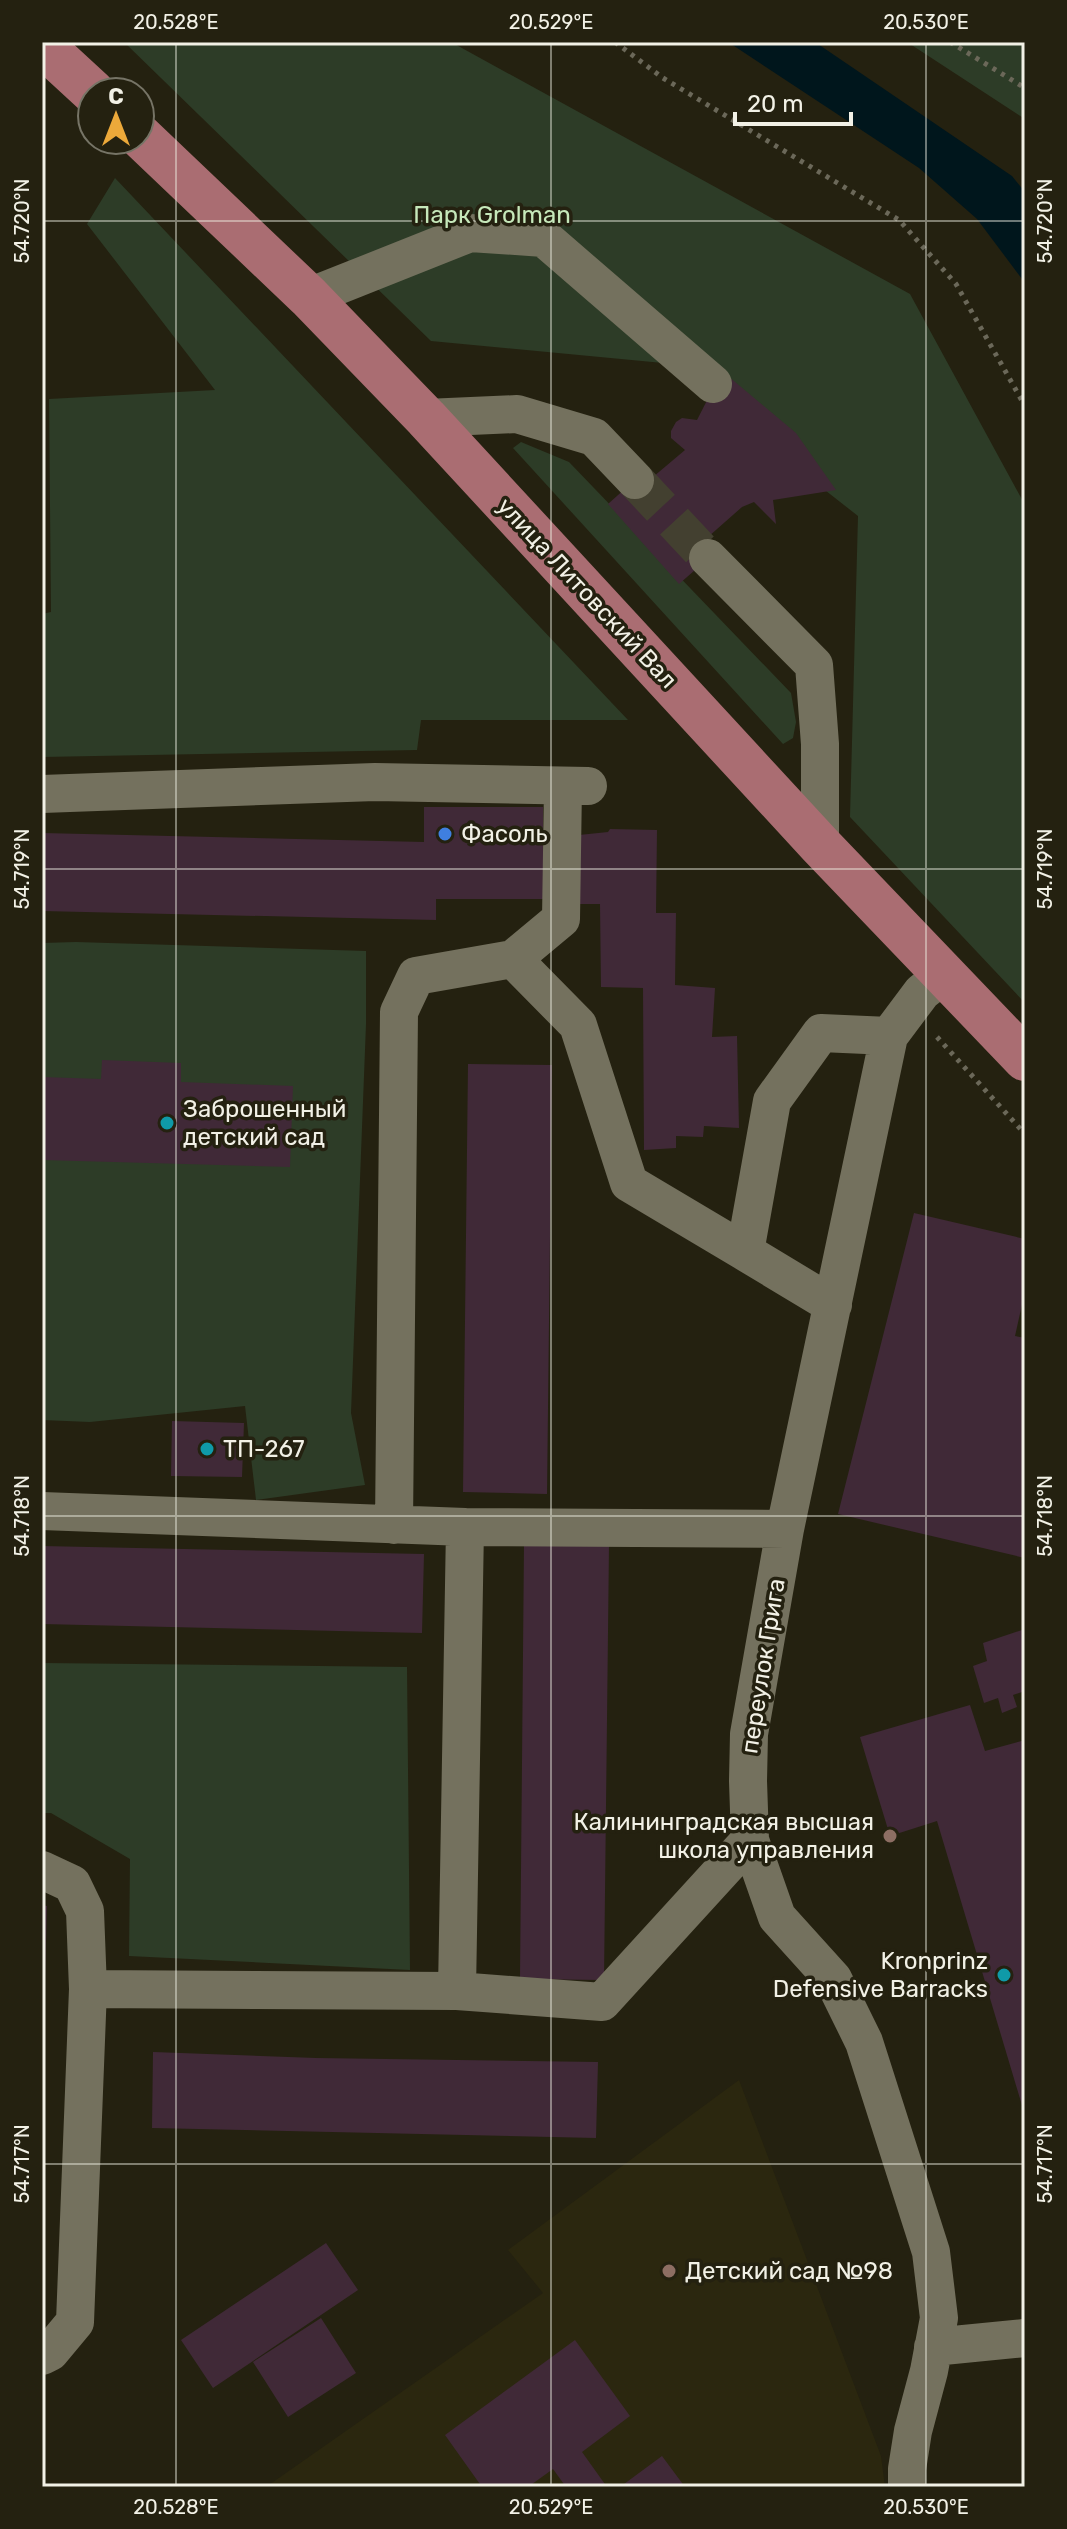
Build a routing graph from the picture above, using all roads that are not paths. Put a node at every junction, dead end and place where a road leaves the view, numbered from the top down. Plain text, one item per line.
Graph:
1 (42, 45) edge
2 (76, 76) edge
3 (156, 151) edge
4 (309, 297) junction
5 (713, 384) dead end
6 (426, 418) junction
7 (635, 480) tunnel mouth
8 (708, 558) tunnel mouth
9 (42, 794) edge
10 (820, 845) junction
11 (513, 959) junction
12 (944, 975) junction
13 (889, 1036) junction
14 (1025, 1059) edge
15 (745, 1252) junction
16 (833, 1305) junction
17 (42, 1511) edge
18 (394, 1525) junction
19 (465, 1527) junction
20 (785, 1529) junction
21 (750, 1840) junction
22 (42, 1870) edge
23 (88, 1989) junction
24 (457, 1991) junction
25 (1025, 2338) edge
26 (933, 2347) junction
27 (42, 2356) edge
28 (907, 2487) edge

1 - 2 main road
3 - 4 main road, улица Литовский Вал
4 - 5 street
4 - 6 main road, улица Литовский Вал
6 - 7 street
6 - 10 main road, улица Литовский Вал
8 - 10 street
9 - 11 street
10 - 12 main road, улица Литовский Вал
11 - 15 street
11 - 18 street
12 - 13 street, переулок Грига
12 - 14 main road, улица Литовский Вал
13 - 15 street
13 - 16 street, переулок Грига
15 - 16 street
16 - 20 street, переулок Грига
17 - 18 street
18 - 19 street
19 - 20 street
19 - 24 street
20 - 21 street, переулок Грига
21 - 24 street
21 - 26 street, переулок Грига
22 - 23 street
23 - 24 street
23 - 27 street
25 - 26 street
26 - 28 street, переулок Грига

